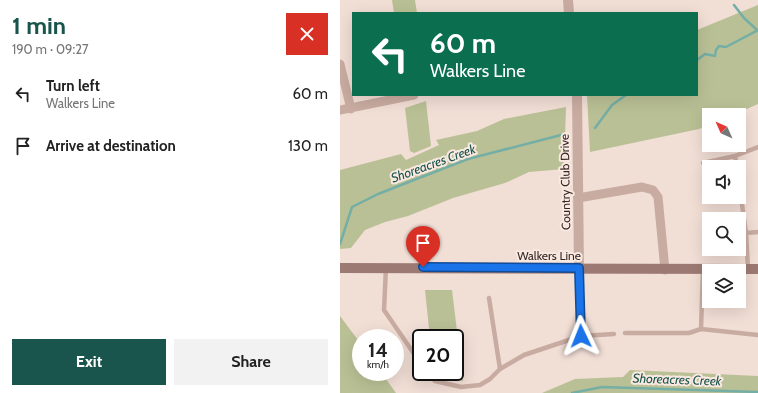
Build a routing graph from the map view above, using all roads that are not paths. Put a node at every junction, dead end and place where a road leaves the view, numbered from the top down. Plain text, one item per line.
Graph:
1 (568, 0) edge
2 (569, 12) edge
3 (340, 64) edge
4 (410, 96) edge
5 (577, 96) edge
6 (351, 109) junction
7 (340, 110) edge
8 (758, 147) edge
9 (735, 156) junction
10 (717, 160) edge
11 (735, 160) edge
12 (578, 198) junction
13 (758, 232) edge
14 (746, 233) joint
15 (386, 267) junction
16 (340, 268) edge
17 (579, 268) junction
18 (702, 269) edge
19 (753, 269) edge
20 (665, 270) junction
21 (489, 298) dead end
22 (702, 299) edge
23 (701, 329) junction
24 (625, 333) dead end
25 (614, 334) dead end
26 (758, 335) edge
27 (581, 336) junction
28 (412, 351) edge
29 (500, 369) junction
30 (434, 381) edge

1 - 2 street
3 - 6 street
4 - 6 street
5 - 12 street, Country Club Drive
6 - 7 street
8 - 9 lane
9 - 10 lane
9 - 11 lane
12 - 17 street, Country Club Drive
12 - 20 street
13 - 14 lane
14 - 19 lane
15 - 16 main road, Walkers Line
15 - 17 main road, Walkers Line
15 - 28 lane
17 - 20 main road, Walkers Line
17 - 27 lane
18 - 20 main road, Walkers Line
21 - 29 lane
22 - 23 lane
23 - 24 lane
23 - 26 lane
25 - 27 lane
27 - 29 lane
29 - 30 lane

